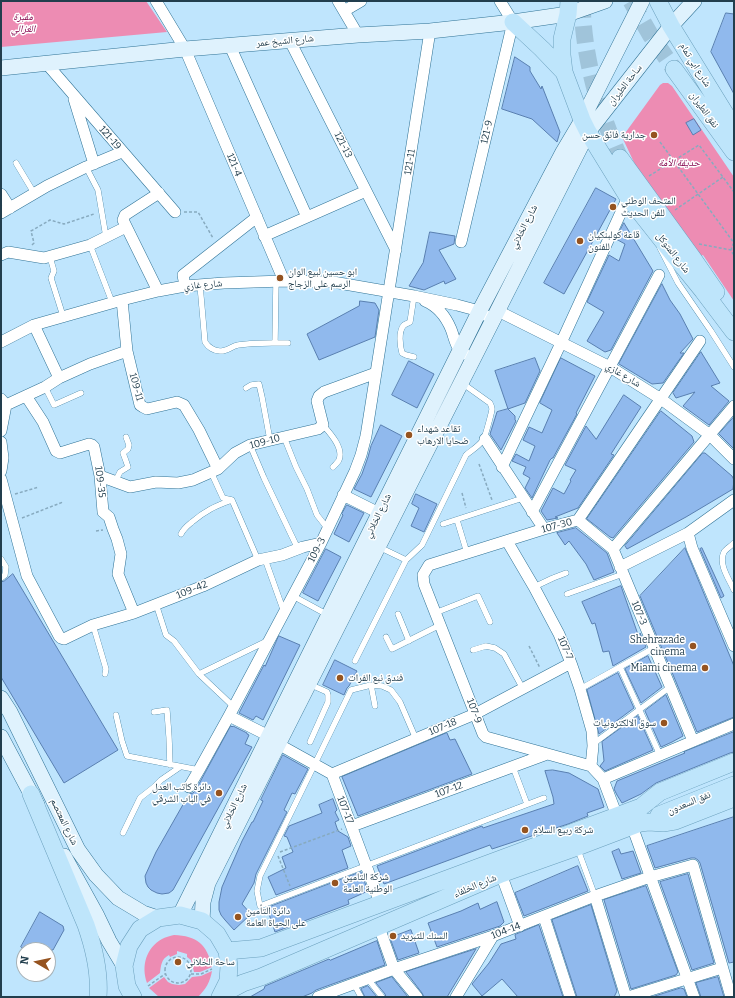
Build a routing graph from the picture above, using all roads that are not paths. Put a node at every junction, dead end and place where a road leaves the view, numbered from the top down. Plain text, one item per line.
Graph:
1 (338, 1) edge
2 (361, 1) edge
3 (500, 1) edge
4 (605, 1) edge
5 (642, 1) edge
6 (658, 1) edge
7 (694, 1) edge
8 (159, 2) edge
9 (569, 7) edge
10 (344, 11) junction
11 (513, 22) junction
12 (671, 26) junction
13 (430, 31) junction
14 (358, 35) junction
15 (290, 41) junction
16 (230, 46) junction
17 (185, 50) junction
18 (46, 63) junction
19 (1, 68) edge
20 (674, 69) tunnel mouth
21 (564, 72) junction
22 (73, 95) junction
23 (585, 126) junction
24 (734, 128) edge
25 (122, 152) junction
26 (734, 152) edge
27 (620, 158) tunnel mouth
28 (16, 163) dead end
29 (90, 165) junction
30 (366, 191) junction
31 (34, 193) junction
32 (159, 193) junction
33 (1, 194) edge
34 (628, 197) junction
35 (5, 211) edge
36 (175, 212) road end
37 (257, 217) junction
38 (307, 217) junction
39 (651, 226) junction
40 (126, 227) junction
41 (264, 236) junction
42 (106, 238) junction
43 (461, 242) dead end
44 (90, 244) junction
45 (396, 250) junction
46 (1, 254) edge
47 (50, 256) junction
48 (659, 275) dead end
49 (280, 281) junction
50 (200, 285) junction
51 (185, 286) junction
52 (158, 291) junction
53 (389, 292) junction
54 (414, 296) junction
55 (117, 301) junction
56 (480, 312) junction
57 (63, 316) junction
58 (495, 316) junction
59 (34, 325) junction
60 (734, 327) edge
61 (734, 332) edge
62 (700, 341) dead end
63 (1, 342) edge
64 (561, 342) junction
65 (274, 343) junction
66 (288, 343) dead end
67 (127, 351) junction
68 (460, 351) junction
69 (414, 357) dead end
70 (473, 359) junction
71 (610, 367) junction
72 (734, 367) edge
73 (376, 373) junction
74 (59, 378) junction
75 (462, 382) junction
76 (45, 387) junction
77 (246, 388) dead end
78 (81, 393) dead end
79 (26, 396) junction
80 (661, 399) junction
81 (4, 402) edge
82 (734, 406) edge
83 (323, 425) junction
84 (1, 431) edge
85 (710, 435) junction
86 (126, 437) dead end
87 (284, 437) junction
88 (485, 439) junction
89 (270, 440) junction
90 (1, 442) edge
91 (250, 445) junction
92 (734, 459) edge
93 (333, 467) dead end
94 (502, 467) junction
95 (1, 469) edge
96 (215, 471) junction
97 (100, 476) junction
98 (1, 479) edge
99 (115, 482) junction
100 (343, 495) junction
101 (523, 498) junction
102 (232, 500) junction
103 (734, 500) edge
104 (532, 512) junction
105 (379, 513) junction
106 (457, 520) junction
107 (578, 520) junction
108 (443, 524) dead end
109 (328, 529) junction
110 (544, 529) junction
111 (181, 534) dead end
112 (688, 534) junction
113 (507, 541) junction
114 (321, 543) junction
115 (734, 543) edge
116 (378, 546) junction
117 (298, 549) junction
118 (613, 549) junction
119 (467, 553) junction
120 (1, 559) edge
121 (261, 560) junction
122 (406, 560) junction
123 (622, 570) junction
124 (566, 573) dead end
125 (423, 574) joint
126 (1, 578) edge
127 (534, 587) junction
128 (734, 590) edge
129 (567, 594) dead end
130 (293, 596) junction
131 (156, 604) junction
132 (285, 612) junction
133 (435, 612) junction
134 (134, 613) junction
135 (398, 614) dead end
136 (329, 615) junction
137 (490, 622) dead end
138 (93, 625) junction
139 (440, 625) junction
140 (386, 637) dead end
141 (269, 640) junction
142 (408, 641) junction
143 (734, 646) edge
144 (654, 648) junction
145 (473, 650) dead end
146 (355, 661) dead end
147 (571, 663) junction
148 (620, 667) junction
149 (105, 674) dead end
150 (199, 674) junction
151 (309, 684) junction
152 (371, 685) junction
153 (670, 687) junction
154 (523, 689) junction
155 (580, 689) junction
156 (1, 698) edge
157 (375, 706) dead end
158 (639, 710) junction
159 (154, 712) dead end
160 (231, 712) junction
161 (475, 714) junction
162 (116, 715) dead end
163 (734, 724) edge
164 (1, 737) edge
165 (416, 739) junction
166 (274, 740) junction
167 (693, 741) junction
168 (310, 742) dead end
169 (593, 744) junction
170 (547, 754) junction
171 (660, 755) junction
172 (734, 762) edge
173 (315, 764) junction
174 (170, 765) junction
175 (591, 766) junction
176 (180, 767) junction
177 (513, 767) junction
178 (199, 770) junction
179 (734, 773) edge
180 (332, 774) junction
181 (603, 780) junction
182 (734, 785) edge
183 (189, 787) dead end
184 (31, 794) junction
185 (544, 798) dead end
186 (734, 798) edge
187 (527, 804) junction
188 (617, 816) junction
189 (640, 818) junction
190 (352, 826) junction
191 (122, 833) dead end
192 (577, 847) junction
193 (366, 865) junction
194 (501, 874) junction
195 (650, 877) junction
196 (595, 896) junction
197 (380, 903) junction
198 (180, 915) junction
199 (544, 917) junction
200 (158, 918) junction
201 (202, 921) junction
202 (520, 926) junction
203 (378, 927) junction
204 (493, 936) junction
205 (227, 951) junction
206 (124, 966) junction
207 (722, 968) junction
208 (394, 969) junction
209 (368, 979) junction
210 (687, 979) junction
211 (354, 984) junction
212 (462, 987) junction
213 (126, 993) edge
214 (335, 994) edge
215 (221, 996) edge
216 (98, 997) edge
217 (318, 997) edge
218 (361, 997) edge
219 (382, 997) edge
220 (417, 997) edge
221 (456, 997) edge
222 (468, 997) edge
223 (570, 997) edge
224 (627, 997) edge
225 (694, 997) edge
226 (731, 997) edge

1 - 10 street
2 - 10 street
3 - 11 street
4 - 9 main road
5 - 23 main road, ساحة الطيران
6 - 12 main road, شارع ابي تمام
7 - 12 main road, ساحة الطيران
8 - 17 street, 121-4
9 - 11 main road, شارع الشيخ عمر
9 - 21 main road
10 - 14 street
11 - 13 main road, شارع الشيخ عمر
11 - 21 main road
11 - 43 street, 121-9
12 - 23 main road, ساحة الطيران
12 - 24 main road, شارع ابي تمام
13 - 14 main road, شارع الشيخ عمر
13 - 45 street, 121-11
14 - 15 main road, شارع الشيخ عمر
15 - 16 main road, شارع الشيخ عمر
15 - 30 street, 121-13
16 - 17 main road, شارع الشيخ عمر
16 - 38 street
17 - 18 main road, شارع الشيخ عمر
17 - 37 street, 121-4
18 - 19 main road, شارع الشيخ عمر
18 - 22 street, 121-19
20 - 26 main road, نفق الطيران
21 - 23 main road
22 - 25 street, 121-19
22 - 29 street
23 - 34 main road, شارع المتوكل
23 - 56 main road, شارع الخلاني
23 - 58 main road, شارع الخلاني
25 - 29 street
25 - 32 street, 121-19
27 - 60 main road
28 - 31 lane
29 - 31 street
29 - 42 lane
30 - 38 street
30 - 45 street, 121-13
31 - 35 street
32 - 36 street, 121-19
32 - 40 street
33 - 35 street
34 - 39 main road, شارع المتوكل
34 - 64 street
37 - 41 street, 121-4
37 - 51 street
38 - 41 street
39 - 61 main road, شارع المتوكل
39 - 72 lane
40 - 42 street
40 - 52 street
41 - 49 street, 121-4
42 - 44 street
44 - 47 street
44 - 55 lane
45 - 53 street, 121-11
46 - 47 street
47 - 57 lane
48 - 71 street
49 - 50 street, شارع غازي
49 - 53 street, شارع غازي
49 - 65 lane
50 - 51 street, شارع غازي
50 - 65 lane
51 - 52 street, شارع غازي
52 - 55 street, شارع غازي
53 - 54 street, شارع غازي
53 - 73 street, 109-3
54 - 56 street, شارع غازي
54 - 68 street, شارع غازي
54 - 69 lane
55 - 57 street, شارع غازي
55 - 67 street, 109-11
56 - 58 street, شارع غازي
56 - 68 main road, شارع الخلاني
57 - 59 street, شارع غازي
58 - 64 street, شارع غازي
58 - 70 main road, شارع الخلاني
59 - 63 street, شارع غازي
59 - 74 street
62 - 80 street, 107-30
64 - 71 street, شارع غازي
64 - 94 street
65 - 66 lane
67 - 74 street
67 - 96 street, 109-11
68 - 70 street
68 - 105 main road, شارع الخلاني
70 - 75 main road, شارع الخلاني
71 - 80 street, شارع غازي
71 - 104 street
73 - 83 street
73 - 100 street, 109-3
74 - 76 street
75 - 88 lane
75 - 116 main road, شارع الخلاني
76 - 78 lane
76 - 79 street
77 - 89 lane
79 - 81 street
79 - 97 street, 109-35
80 - 85 street, شارع غازي
80 - 107 street, 107-30
81 - 84 street
82 - 85 street
83 - 87 street, 109-10
83 - 93 lane
85 - 92 street, شارع غازي
85 - 118 street
86 - 99 lane
87 - 89 street, 109-10
87 - 109 lane
88 - 94 street
88 - 122 lane
89 - 91 street, 109-10
90 - 95 street
91 - 96 street, 109-10
91 - 117 lane
94 - 101 street
96 - 99 street, 109-10
96 - 102 lane
97 - 99 street, 109-10
97 - 134 street, 109-35
98 - 138 street, 109-42
100 - 105 street
100 - 109 street, 109-3
101 - 104 street
101 - 106 lane
102 - 111 lane
102 - 121 lane
103 - 112 street
104 - 110 street
105 - 136 main road, شارع الخلاني
106 - 108 lane
106 - 119 lane
107 - 110 street, 107-30
107 - 118 street, 107-3
109 - 114 street, 109-3
110 - 113 street, 107-30
112 - 123 street
112 - 143 street
113 - 119 street, 107-30
113 - 127 street, 107-7
114 - 117 street, 109-42
114 - 130 street, 109-3
115 - 128 lane
116 - 122 lane
116 - 151 main road, شارع الخلاني
117 - 121 street, 109-42
118 - 123 street, 107-3
119 - 125 street, 107-30
120 - 126 lane
121 - 131 street, 109-42
121 - 132 lane
122 - 146 lane
123 - 129 lane
123 - 144 street, 107-3
124 - 127 lane
125 - 133 street, 107-9
127 - 147 street, 107-7
130 - 132 street, 109-3
130 - 136 lane
131 - 134 street, 109-42
131 - 150 lane
132 - 141 street, 109-3
133 - 137 lane
133 - 139 street, 107-9
134 - 138 street, 109-42
135 - 142 lane
136 - 166 main road, شارع الخلاني
138 - 149 lane
139 - 142 lane
139 - 161 street, 107-9
140 - 142 lane
141 - 150 lane
141 - 160 street, 109-3
144 - 148 lane
144 - 153 street, 107-3
145 - 154 lane
147 - 154 street, 107-18
147 - 155 street, 107-7
148 - 155 lane
148 - 158 lane
150 - 160 lane
151 - 166 main road, شارع الخلاني
151 - 168 lane
152 - 157 lane
152 - 165 lane
152 - 173 lane
153 - 158 lane
153 - 167 street, 107-3
154 - 161 street, 107-18
155 - 169 street, 107-7
156 - 200 main road, شارع المعتصم
158 - 169 lane
158 - 171 lane
159 - 174 lane
160 - 166 street
160 - 178 street, 109-3
161 - 165 street, 107-18
161 - 170 street, 107-9
162 - 174 lane
163 - 167 street
164 - 184 main road, شارع المعتصم
165 - 180 street, 107-18
166 - 173 street
166 - 198 main road, شارع الخلاني
166 - 201 main road, شارع الخلاني
167 - 171 street
169 - 175 street, 107-7
170 - 175 street, 107-9
170 - 177 street, 107-12
171 - 181 street
172 - 189 main road, شارع الخلفاء
173 - 180 street
173 - 193 lane
174 - 176 lane
175 - 181 street
176 - 178 lane
176 - 191 lane
177 - 187 lane
177 - 190 street, 107-12
178 - 183 street, 109-3
179 - 189 main road, نفق السعدون
180 - 190 street, 107-17
181 - 188 street
182 - 189 main road, نفق السعدون
184 - 206 main road, شارع المعتصم
184 - 216 main road
185 - 187 lane
186 - 189 main road, شارع الخلفاء
187 - 193 lane
188 - 189 main road, شارع الخلفاء
188 - 197 main road, شارع الخلفاء
189 - 192 main road, شارع الخلفاء
189 - 195 street
190 - 193 street, 107-17
192 - 194 main road, شارع الخلفاء
192 - 196 lane
193 - 197 street, 107-17
194 - 202 street
194 - 203 main road, شارع الخلفاء
195 - 196 street, 104-14
195 - 207 street, 104-14
195 - 210 street
196 - 199 street, 104-14
196 - 224 street
197 - 205 main road, شارع الخلفاء
198 - 200 main road
198 - 201 main road
199 - 202 street, 104-14
199 - 223 street
200 - 206 main road
201 - 205 main road
202 - 204 street, 104-14
203 - 208 street
203 - 215 main road, شارع الخلفاء
204 - 208 street, 104-14
204 - 212 street
205 - 215 main road
206 - 213 main road
207 - 210 street
207 - 226 street
208 - 209 street, 104-14
208 - 220 street
209 - 211 street, 104-14
209 - 219 lane
210 - 224 street
210 - 225 street
211 - 214 street, 104-14
211 - 218 lane
212 - 221 street
212 - 222 street
214 - 217 street, 104-14

